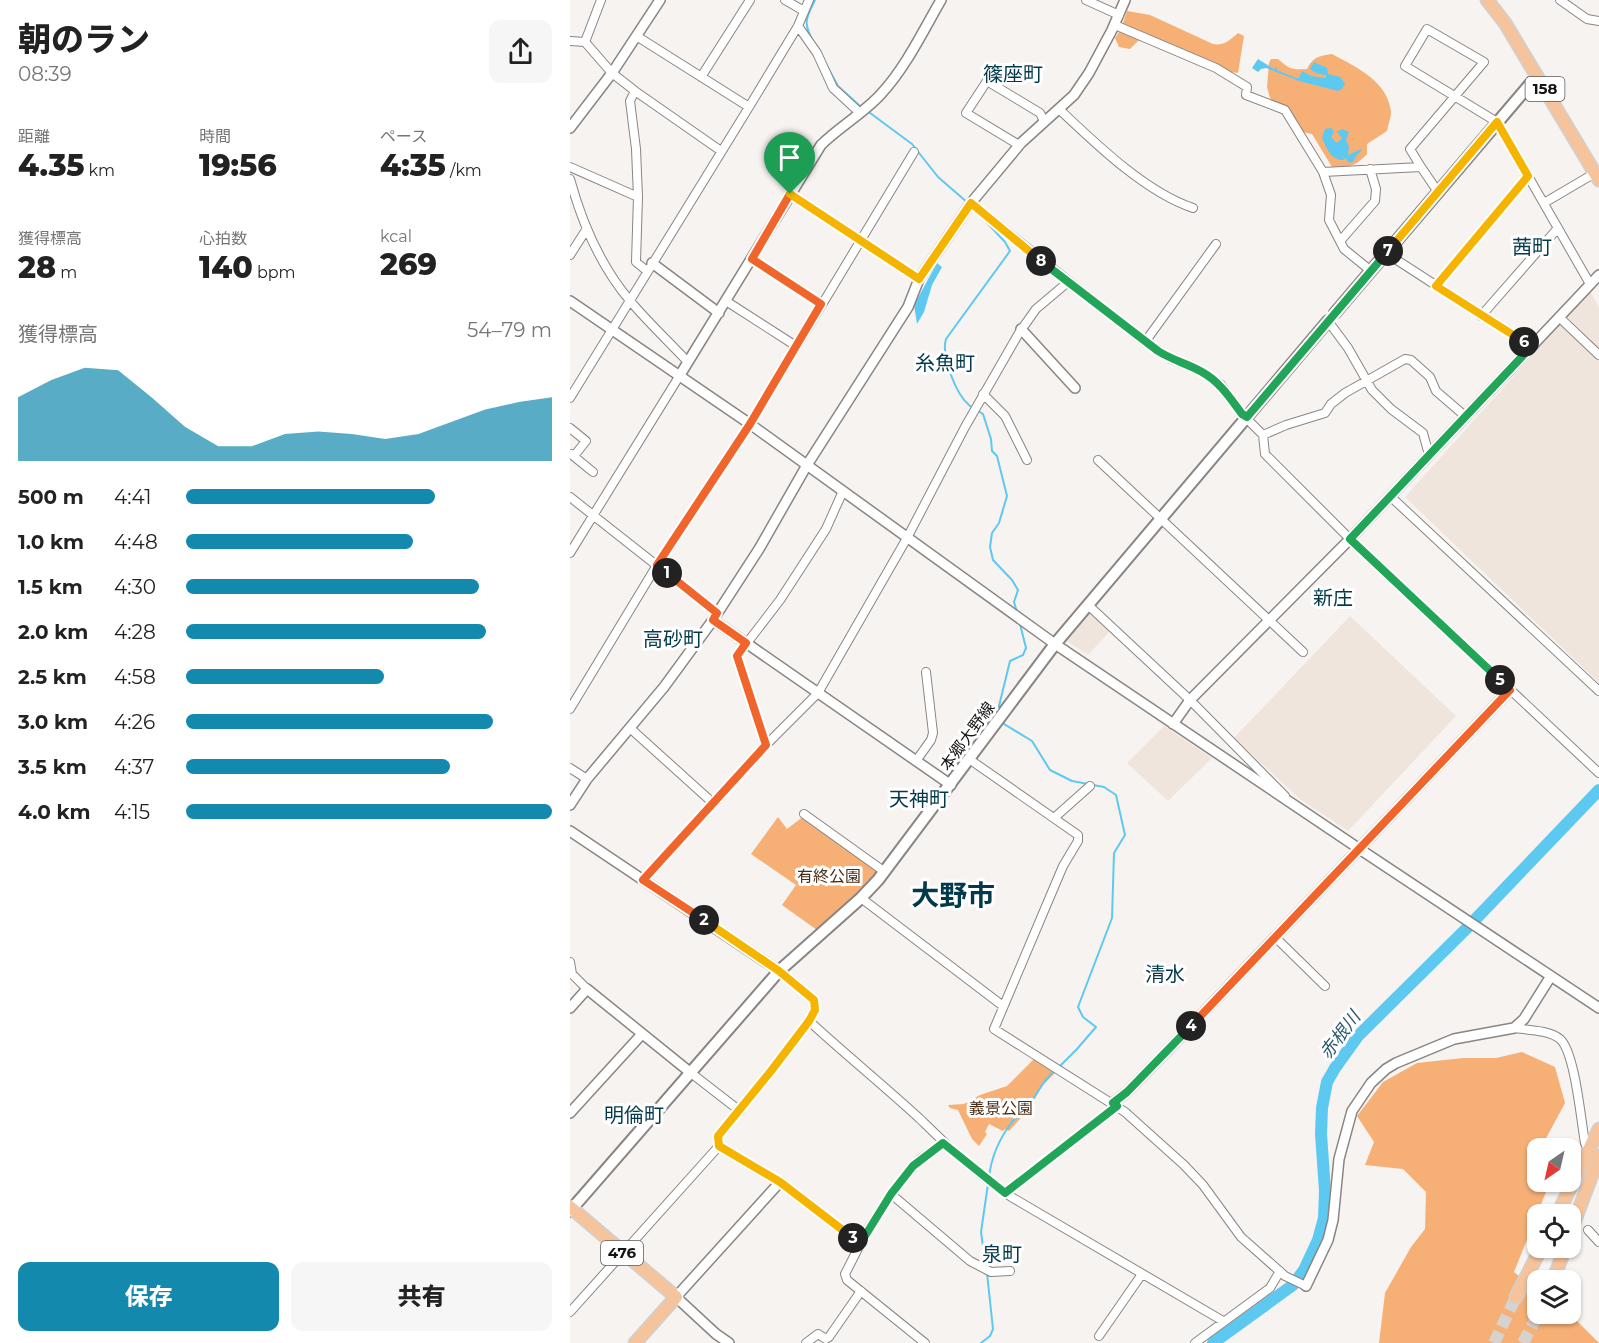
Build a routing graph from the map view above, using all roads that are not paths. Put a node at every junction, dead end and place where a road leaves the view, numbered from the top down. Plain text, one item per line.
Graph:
1 (601, 0) edge
2 (660, 0) edge
3 (750, 0) edge
4 (785, 0) edge
5 (809, 0) edge
6 (942, 0) edge
7 (1086, 0) edge
8 (1125, 0) edge
9 (1487, 0) edge
10 (1560, 0) edge
11 (804, 11) junction
12 (1119, 15) junction
13 (1599, 21) edge
14 (1115, 25) junction
15 (798, 26) junction
16 (638, 37) junction
17 (570, 41) edge
18 (585, 42) junction
19 (612, 73) junction
20 (1537, 76) junction
21 (701, 77) junction
22 (634, 91) junction
23 (1455, 97) junction
24 (750, 107) junction
25 (1059, 109) junction
26 (859, 112) junction
27 (1044, 121) junction
28 (1497, 122) junction
29 (570, 128) edge
30 (1019, 145) junction
31 (721, 151) junction
32 (914, 152) dead end
33 (570, 167) edge
34 (1421, 167) junction
35 (1370, 169) junction
36 (1323, 172) junction
37 (1528, 176) junction
38 (1597, 177) edge
39 (570, 179) edge
40 (1438, 192) junction
41 (790, 194) junction
42 (638, 197) junction
43 (971, 203) junction
44 (1544, 203) junction
45 (1193, 208) dead end
46 (1558, 228) junction
47 (586, 230) junction
48 (860, 240) junction
49 (1341, 240) junction
50 (1216, 244) dead end
51 (1386, 253) junction
52 (570, 255) edge
53 (752, 259) junction
54 (650, 267) junction
55 (1371, 272) junction
56 (1599, 275) edge
57 (919, 279) junction
58 (1068, 282) junction
59 (1590, 284) junction
60 (1436, 286) junction
61 (630, 300) junction
62 (570, 301) edge
63 (726, 301) junction
64 (821, 304) junction
65 (719, 313) junction
66 (1481, 316) junction
67 (1332, 317) junction
68 (1559, 317) junction
69 (1021, 329) junction
70 (612, 330) junction
71 (1145, 342) junction
72 (796, 346) junction
73 (1531, 347) junction
74 (1599, 355) edge
75 (688, 362) junction
76 (680, 375) junction
77 (1367, 380) junction
78 (1075, 388) dead end
79 (983, 394) junction
80 (570, 398) edge
81 (1465, 416) junction
82 (1247, 417) junction
83 (750, 424) junction
84 (570, 428) edge
85 (1263, 435) junction
86 (572, 454) edge
87 (1429, 455) junction
88 (1027, 460) dead end
89 (1098, 460) dead end
90 (807, 465) junction
91 (594, 472) dead end
92 (843, 491) junction
93 (1390, 496) junction
94 (570, 497) edge
95 (593, 516) junction
96 (1161, 519) junction
97 (907, 538) junction
98 (1350, 539) junction
99 (570, 554) edge
100 (657, 565) junction
101 (1088, 605) junction
102 (715, 616) junction
103 (1269, 621) junction
104 (746, 643) junction
105 (1055, 644) junction
106 (1303, 652) dead end
107 (926, 672) dead end
108 (1510, 690) junction
109 (1599, 691) edge
110 (818, 693) junction
111 (1190, 700) junction
112 (570, 709) edge
113 (1173, 724) junction
114 (631, 729) junction
115 (766, 745) junction
116 (969, 759) junction
117 (916, 761) junction
118 (570, 768) edge
119 (1598, 772) edge
120 (587, 779) junction
121 (951, 785) junction
122 (1090, 786) dead end
123 (1290, 801) junction
124 (713, 803) junction
125 (570, 805) edge
126 (804, 814) dead end
127 (1054, 818) junction
128 (570, 831) edge
129 (1358, 849) junction
130 (885, 872) junction
131 (643, 880) junction
132 (861, 898) junction
133 (1275, 937) junction
134 (570, 962) edge
135 (779, 971) junction
136 (1551, 976) junction
137 (1325, 986) dead end
138 (586, 989) junction
139 (1004, 1006) junction
140 (570, 1008) edge
141 (1599, 1008) edge
142 (809, 1021) junction
143 (1514, 1028) junction
144 (642, 1034) junction
145 (691, 1073) junction
146 (1115, 1105) junction
147 (740, 1111) junction
148 (570, 1113) edge
149 (1599, 1130) edge
150 (943, 1143) junction
151 (719, 1146) junction
152 (1596, 1155) edge
153 (780, 1182) junction
154 (1005, 1193) junction
155 (891, 1194) junction
156 (1564, 1204) edge
157 (1580, 1204) edge
158 (571, 1209) edge
159 (1588, 1230) dead end
160 (1599, 1242) edge
161 (860, 1244) junction
162 (623, 1253) junction
163 (1536, 1258) edge
164 (1010, 1272) dead end
165 (1283, 1273) junction
166 (1142, 1274) junction
167 (1304, 1286) joint
168 (861, 1291) junction
169 (676, 1297) junction
170 (1516, 1297) tunnel mouth
171 (570, 1312) edge
172 (1223, 1321) junction
173 (1099, 1336) dead end
174 (634, 1343) edge
175 (729, 1343) edge
176 (806, 1343) edge
177 (926, 1343) edge
178 (1195, 1343) edge

1 - 18 street
2 - 16 street
3 - 21 street
4 - 11 street
5 - 11 street
6 - 26 street
7 - 12 street
8 - 12 street
9 - 20 highway, 158
10 - 13 street
11 - 15 street
12 - 14 street
14 - 25 street
14 - 36 street
15 - 24 street
15 - 26 street
16 - 19 street
16 - 21 street
17 - 18 street
18 - 19 street
19 - 22 street
19 - 29 street
20 - 28 main road, 本郷大野線
20 - 38 highway, 158
21 - 24 street
22 - 31 street
22 - 42 street
23 - 23 street
23 - 28 street
23 - 34 street
24 - 31 street
25 - 27 street
25 - 45 street
26 - 41 street
27 - 30 street
27 - 30 street
28 - 37 street
28 - 40 main road, 本郷大野線
30 - 43 street
31 - 54 street
32 - 48 street
33 - 42 street
34 - 35 street
34 - 40 street
35 - 36 street
35 - 49 street
36 - 49 street
37 - 44 street
37 - 60 street
38 - 44 street
39 - 47 street
40 - 51 main road, 本郷大野線
41 - 48 street
41 - 53 street
42 - 54 street
43 - 57 street
43 - 58 street
44 - 46 street
46 - 59 street
46 - 66 street
47 - 52 street
47 - 61 street
48 - 57 street
48 - 64 street
49 - 55 street
50 - 71 street
51 - 55 main road, 本郷大野線
51 - 60 street
53 - 63 street
53 - 64 street
54 - 61 street
54 - 65 street
55 - 67 main road, 本郷大野線
56 - 59 street
57 - 90 street
58 - 69 street
58 - 71 street
59 - 68 street
60 - 66 street
61 - 70 street
61 - 75 street
62 - 70 street
63 - 65 street
63 - 72 street
64 - 72 street
65 - 75 street
66 - 73 street
67 - 77 street
67 - 82 main road, 本郷大野線
68 - 73 street
68 - 74 street
69 - 78 street
69 - 79 street
70 - 76 street
70 - 80 street
71 - 82 street
72 - 83 street
73 - 81 street
75 - 76 street
76 - 83 street
76 - 95 street
77 - 81 street
77 - 85 street
77 - 87 street
79 - 88 street
79 - 97 street
81 - 87 street
82 - 85 street
82 - 96 main road, 本郷大野線
83 - 90 street
83 - 100 street
84 - 86 street
85 - 98 street
86 - 91 street
87 - 93 street
89 - 96 street
90 - 92 street
90 - 102 street
92 - 97 street
92 - 104 street
93 - 98 street
93 - 109 street
94 - 95 street
95 - 99 street
95 - 100 street
96 - 101 main road, 本郷大野線
96 - 103 street
97 - 105 street
97 - 110 street
98 - 103 street
98 - 108 street
100 - 102 street
100 - 112 street
101 - 105 main road, 本郷大野線
101 - 111 street
102 - 104 street
102 - 114 street
103 - 106 street
103 - 111 street
104 - 110 street
104 - 115 street
105 - 113 street
105 - 116 main road, 本郷大野線
107 - 117 street
108 - 119 street
108 - 129 street
110 - 115 street
110 - 117 street
111 - 113 street
111 - 123 street
113 - 123 street
114 - 120 street
114 - 124 street
115 - 124 street
116 - 121 main road, 本郷大野線
116 - 127 street
117 - 121 street
118 - 120 street
120 - 125 street
121 - 130 main road, 本郷大野線
122 - 127 street
123 - 129 street
124 - 131 street
126 - 130 street
127 - 139 street
128 - 131 street
129 - 133 street
129 - 136 street
130 - 132 main road, 本郷大野線
131 - 135 street
132 - 135 main road, 本郷大野線
132 - 139 street
133 - 137 street
133 - 146 street
134 - 138 street
135 - 142 street
135 - 145 main road, 本郷大野線
136 - 141 street
136 - 143 street
138 - 140 street
138 - 144 street
139 - 146 street
142 - 147 street
142 - 150 street
143 - 152 street
143 - 167 street
144 - 145 street
144 - 148 street
145 - 147 street
145 - 158 main road, 本郷大野線
146 - 154 street
146 - 165 street
147 - 151 street
149 - 152 highway
150 - 154 street
150 - 155 street
151 - 153 street
151 - 162 street
152 - 156 highway
152 - 157 highway
153 - 161 street
153 - 169 street
154 - 166 street
155 - 161 street
155 - 164 street
158 - 162 highway, 476
159 - 160 street
161 - 168 street
162 - 169 highway, 476
162 - 171 street
163 - 170 highway
165 - 167 street
165 - 172 street
166 - 172 street
166 - 173 street
168 - 176 street
168 - 177 street
169 - 174 highway
169 - 175 street
172 - 178 street

